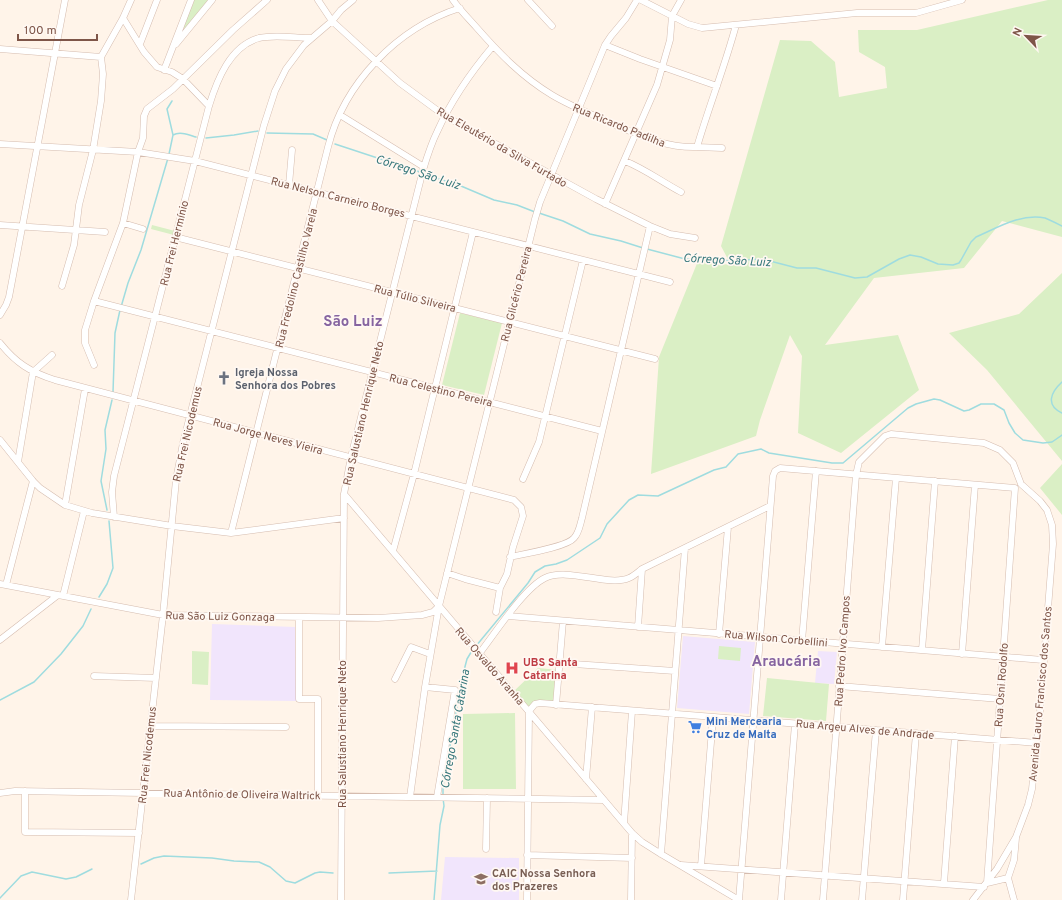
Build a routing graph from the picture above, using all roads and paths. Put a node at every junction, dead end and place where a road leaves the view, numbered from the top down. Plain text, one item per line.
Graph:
1 (65, 0) edge
2 (131, 0) edge
3 (156, 0) edge
4 (191, 0) edge
5 (212, 0) edge
6 (267, 0) edge
7 (318, 0) edge
8 (353, 0) edge
9 (453, 0) edge
10 (528, 0) edge
11 (637, 0) edge
12 (640, 0) edge
13 (681, 0) edge
14 (962, 0) edge
15 (460, 8) junction
16 (672, 16) junction
17 (123, 18) junction
18 (332, 21) junction
19 (736, 25) junction
20 (552, 26) dead end
21 (312, 38) junction
22 (140, 44) junction
23 (605, 45) junction
24 (493, 46) junction
25 (0, 49) edge
26 (172, 49) junction
27 (55, 54) junction
28 (101, 57) junction
29 (376, 61) junction
30 (663, 67) junction
31 (164, 70) junction
32 (184, 79) junction
33 (717, 86) junction
34 (209, 106) junction
35 (578, 108) junction
36 (340, 115) junction
37 (445, 116) junction
38 (636, 134) junction
39 (0, 144) edge
40 (37, 146) junction
41 (697, 148) junction
42 (722, 148) dead end
43 (93, 150) junction
44 (292, 150) dead end
45 (138, 152) junction
46 (195, 161) junction
47 (625, 161) junction
48 (423, 169) junction
49 (551, 174) junction
50 (252, 176) junction
51 (290, 185) junction
52 (317, 192) junction
53 (681, 192) dead end
54 (605, 204) junction
55 (411, 216) junction
56 (123, 223) junction
57 (0, 225) edge
58 (650, 226) junction
59 (22, 227) junction
60 (143, 229) dead end
61 (77, 230) junction
62 (105, 232) dead end
63 (473, 232) junction
64 (175, 237) junction
65 (695, 238) dead end
66 (528, 246) junction
67 (232, 252) junction
68 (583, 260) junction
69 (298, 268) junction
70 (638, 274) junction
71 (670, 282) dead end
72 (62, 286) dead end
73 (392, 292) junction
74 (94, 301) junction
75 (454, 308) junction
76 (0, 315) edge
77 (155, 317) junction
78 (509, 322) junction
79 (212, 331) junction
80 (565, 336) junction
81 (0, 343) edge
82 (278, 348) junction
83 (621, 351) junction
84 (52, 355) dead end
85 (655, 359) dead end
86 (94, 365) dead end
87 (32, 372) junction
88 (372, 372) junction
89 (435, 388) junction
90 (85, 389) junction
91 (134, 401) junction
92 (490, 402) junction
93 (190, 415) junction
94 (545, 416) junction
95 (602, 431) junction
96 (257, 432) junction
97 (0, 440) edge
98 (351, 457) junction
99 (18, 462) junction
100 (816, 471) junction
101 (414, 474) junction
102 (856, 475) junction
103 (896, 478) junction
104 (522, 480) dead end
105 (33, 481) junction
106 (935, 481) junction
107 (1021, 484) junction
108 (975, 485) junction
109 (468, 488) junction
110 (1015, 488) junction
111 (344, 494) junction
112 (65, 505) junction
113 (770, 506) junction
114 (84, 511) junction
115 (114, 517) junction
116 (344, 518) junction
117 (172, 526) junction
118 (728, 527) junction
119 (231, 533) junction
120 (685, 548) junction
121 (393, 552) junction
122 (510, 557) junction
123 (642, 569) junction
124 (447, 573) junction
125 (3, 585) edge
126 (500, 588) junction
127 (61, 596) junction
128 (439, 606) junction
129 (496, 612) dead end
130 (163, 615) junction
131 (508, 616) junction
132 (299, 618) junction
133 (343, 618) junction
134 (563, 621) junction
135 (638, 627) junction
136 (679, 630) junction
137 (720, 634) junction
138 (760, 637) junction
139 (0, 640) edge
140 (802, 641) junction
141 (842, 644) junction
142 (882, 647) junction
143 (922, 650) junction
144 (478, 653) junction
145 (430, 654) junction
146 (962, 654) junction
147 (1003, 657) junction
148 (1043, 660) junction
149 (559, 663) junction
150 (675, 671) junction
151 (94, 676) dead end
152 (156, 678) junction
153 (395, 679) dead end
154 (425, 686) junction
155 (839, 686) junction
156 (1000, 699) junction
157 (556, 705) junction
158 (592, 708) junction
159 (529, 711) junction
160 (632, 711) junction
161 (672, 714) junction
162 (713, 717) junction
163 (754, 720) junction
164 (795, 724) junction
165 (151, 726) junction
166 (286, 727) dead end
167 (836, 727) junction
168 (876, 730) junction
169 (916, 733) junction
170 (955, 736) junction
171 (997, 740) junction
172 (1037, 743) junction
173 (586, 779) junction
174 (25, 791) junction
175 (0, 793) edge
176 (143, 793) junction
177 (318, 795) junction
178 (342, 795) junction
179 (410, 797) junction
180 (439, 797) junction
181 (487, 798) junction
182 (528, 799) junction
183 (604, 800) junction
184 (624, 823) junction
185 (139, 833) junction
186 (632, 833) junction
187 (1016, 837) junction
188 (486, 849) dead end
189 (660, 854) junction
190 (527, 855) junction
191 (632, 858) junction
192 (680, 865) junction
193 (701, 866) junction
194 (742, 869) junction
195 (783, 872) junction
196 (824, 875) junction
197 (864, 877) junction
198 (1008, 878) junction
199 (905, 880) junction
200 (944, 883) junction
201 (985, 885) junction
202 (131, 900) edge
203 (341, 900) edge
204 (527, 900) edge
205 (632, 900) edge
206 (739, 900) edge
207 (781, 900) edge
208 (822, 900) edge
209 (862, 900) edge
210 (903, 900) edge
211 (973, 900) edge
212 (1014, 900) edge

1 - 27 street
2 - 17 street
3 - 22 street
4 - 26 street
5 - 26 street
6 - 32 street
7 - 18 street, Rua Eleutério da Silva Furtado
8 - 18 street, Rua Frei Nicodemus
9 - 15 street, Rua Ricardo Padilha
10 - 20 street
11 - 23 street, Rua Glicério Pereira
12 - 16 street
13 - 16 street
14 - 19 street
15 - 24 street, Rua Ricardo Padilha
15 - 29 street, Rua Fredolino Castilho Varela
16 - 19 street
16 - 30 street
17 - 22 street
17 - 28 street
18 - 21 street, Rua Frei Nicodemus
18 - 29 street, Rua Eleutério da Silva Furtado
19 - 33 street
21 - 34 street, Rua Frei Hermínio
21 - 50 street, Rua Frei Nicodemus
22 - 31 street
23 - 30 street
23 - 35 street, Rua Glicério Pereira
24 - 35 street, Rua Ricardo Padilha
24 - 37 street, Rua Salustiano Henrique Neto
25 - 27 street
26 - 31 street
27 - 28 street
27 - 40 street
28 - 43 street
29 - 36 street, Rua Fredolino Castilho Varela
29 - 37 street, Rua Eleutério da Silva Furtado
30 - 33 street
30 - 38 street
31 - 32 street
32 - 34 street
32 - 45 street
33 - 41 street
34 - 46 street, Rua Frei Hermínio
35 - 38 street, Rua Ricardo Padilha
35 - 49 street, Rua Glicério Pereira
36 - 48 street
36 - 52 street, Rua Fredolino Castilho Varela
37 - 48 street, Rua Salustiano Henrique Neto
37 - 49 street, Rua Eleutério da Silva Furtado
38 - 41 street, Rua Ricardo Padilha
38 - 47 street
39 - 40 street, Rua Nelson Carneiro Borges
40 - 43 street, Rua Nelson Carneiro Borges
40 - 59 street
41 - 42 street, Rua Ricardo Padilha
43 - 45 street, Rua Nelson Carneiro Borges
43 - 61 street
44 - 51 street
45 - 46 street, Rua Nelson Carneiro Borges
45 - 56 street
46 - 50 street, Rua Nelson Carneiro Borges
46 - 64 street, Rua Frei Hermínio
47 - 53 street
47 - 54 street
48 - 55 street, Rua Salustiano Henrique Neto
49 - 54 street, Rua Eleutério da Silva Furtado
49 - 66 street, Rua Glicério Pereira
50 - 51 street, Rua Nelson Carneiro Borges
50 - 67 street, Rua Frei Nicodemus
51 - 52 street, Rua Nelson Carneiro Borges
52 - 55 street, Rua Nelson Carneiro Borges
52 - 69 street, Rua Fredolino Castilho Varela
54 - 58 street, Rua Eleutério da Silva Furtado
55 - 63 street, Rua Nelson Carneiro Borges
55 - 73 street, Rua Salustiano Henrique Neto
56 - 60 street
56 - 74 street
57 - 59 street
58 - 65 street, Rua Eleutério da Silva Furtado
58 - 70 street
59 - 61 street
59 - 76 street
61 - 62 street
61 - 72 street
63 - 66 street, Rua Nelson Carneiro Borges
63 - 75 street
64 - 67 street, Rua Túlio Silveira
64 - 77 street, Rua Frei Hermínio
66 - 68 street, Rua Nelson Carneiro Borges
66 - 78 street, Rua Glicério Pereira
67 - 69 street, Rua Túlio Silveira
67 - 79 street, Rua Frei Nicodemus
68 - 70 street, Rua Nelson Carneiro Borges
68 - 80 street
69 - 73 street, Rua Túlio Silveira
69 - 82 street, Rua Fredolino Castilho Varela
70 - 71 street, Rua Nelson Carneiro Borges
70 - 83 street
73 - 75 street, Rua Túlio Silveira
73 - 88 street, Rua Salustiano Henrique Neto
74 - 77 street, Rua Celestino Pereira
74 - 86 street
75 - 78 street, Rua Túlio Silveira
75 - 89 street
77 - 79 street, Rua Celestino Pereira
77 - 91 street, Rua Frei Hermínio
78 - 80 street, Rua Túlio Silveira
78 - 92 street, Rua Glicério Pereira
79 - 82 street, Rua Celestino Pereira
79 - 93 street, Rua Frei Nicodemus
80 - 83 street, Rua Túlio Silveira
80 - 94 street
81 - 87 street, Rua Jorge Neves Vieira
82 - 88 street, Rua Celestino Pereira
82 - 96 street, Rua Fredolino Castilho Varela
83 - 85 street, Rua Túlio Silveira
83 - 95 street
84 - 87 street
87 - 90 street, Rua Jorge Neves Vieira
87 - 99 street
88 - 89 street, Rua Celestino Pereira
88 - 98 street, Rua Salustiano Henrique Neto
89 - 92 street, Rua Celestino Pereira
89 - 101 street
90 - 91 street, Rua Jorge Neves Vieira
90 - 112 street
91 - 93 street, Rua Jorge Neves Vieira
91 - 115 street, Rua Frei Hermínio
92 - 94 street, Rua Celestino Pereira
92 - 109 street, Rua Glicério Pereira
93 - 96 street, Rua Jorge Neves Vieira
93 - 117 street, Rua Frei Nicodemus
94 - 95 street, Rua Celestino Pereira
94 - 104 street
95 - 122 street
96 - 98 street, Rua Jorge Neves Vieira
96 - 119 street, Rua Fredolino Castilho Varela
97 - 99 street
98 - 101 street, Rua Jorge Neves Vieira
98 - 111 street, Rua Salustiano Henrique Neto
99 - 105 street
100 - 102 street
100 - 113 street
100 - 140 street
101 - 109 street, Rua Jorge Neves Vieira
101 - 121 street
102 - 103 street
102 - 107 street, Rua Pedro Ivo Campos
102 - 141 street, Rua Pedro Ivo Campos
103 - 106 street
103 - 142 street
105 - 112 street
105 - 125 street
106 - 108 street
106 - 143 street
107 - 110 street
107 - 148 street, Avenida Lauro Francisco dos Santos
108 - 110 street
108 - 146 street
109 - 122 street, Rua Jorge Neves Vieira
109 - 124 street, Rua Glicério Pereira
110 - 147 street, Rua Osni Rodolfo
111 - 116 street, Rua Salustiano Henrique Neto
111 - 121 street, Rua Osvaldo Aranha
112 - 114 street
113 - 118 street
113 - 138 street
114 - 115 street
114 - 127 street
115 - 117 street
116 - 119 street
116 - 133 street, Rua Salustiano Henrique Neto
117 - 119 street
117 - 130 street, Rua Frei Nicodemus
118 - 120 street
118 - 137 street
120 - 123 street
120 - 136 street
121 - 128 street, Rua Osvaldo Aranha
122 - 126 street
123 - 131 street
123 - 135 street
124 - 126 street
124 - 128 street, Rua Glicério Pereira
125 - 127 street, Rua São Luiz Gonzaga
126 - 129 street
127 - 130 street, Rua São Luiz Gonzaga
127 - 139 street
128 - 133 street, Rua São Luiz Gonzaga
128 - 144 street, Rua Osvaldo Aranha
128 - 145 street, Rua Glicério Pereira
130 - 132 street, Rua São Luiz Gonzaga
130 - 152 street, Rua Frei Nicodemus
131 - 134 street, Rua Wilson Corbellini
131 - 144 street
132 - 133 street, Rua São Luiz Gonzaga
132 - 177 street
133 - 178 street, Rua Salustiano Henrique Neto
134 - 135 street, Rua Wilson Corbellini
134 - 149 street
135 - 136 street, Rua Wilson Corbellini
136 - 137 street, Rua Wilson Corbellini
136 - 150 street
137 - 138 street, Rua Wilson Corbellini
138 - 140 street, Rua Wilson Corbellini
138 - 163 street
140 - 141 street, Rua Wilson Corbellini
141 - 142 street, Rua Wilson Corbellini
141 - 155 street, Rua Pedro Ivo Campos
142 - 143 street, Rua Wilson Corbellini
143 - 146 street, Rua Wilson Corbellini
144 - 159 street, Rua Osvaldo Aranha
145 - 153 street
145 - 154 street, Rua Glicério Pereira
146 - 147 street, Rua Wilson Corbellini
147 - 148 street, Rua Wilson Corbellini
147 - 156 street, Rua Osni Rodolfo
148 - 172 street, Avenida Lauro Francisco dos Santos
149 - 150 street
149 - 157 street
150 - 161 street
151 - 152 street
152 - 165 street, Rua Frei Nicodemus
154 - 179 street, Rua Glicério Pereira
154 - 180 street
155 - 156 street
155 - 167 street, Rua Pedro Ivo Campos
156 - 171 street, Rua Osni Rodolfo
157 - 158 street, Rua Argeu Alves de Andrade
157 - 159 street, Rua Argeu Alves de Andrade
158 - 160 street, Rua Argeu Alves de Andrade
158 - 173 street
159 - 173 street
159 - 182 street, Rua Osvaldo Aranha
160 - 161 street, Rua Argeu Alves de Andrade
160 - 184 street
161 - 162 street, Rua Argeu Alves de Andrade
161 - 189 street
162 - 163 street, Rua Argeu Alves de Andrade
162 - 193 street
163 - 164 street, Rua Argeu Alves de Andrade
163 - 194 street
164 - 167 street, Rua Argeu Alves de Andrade
164 - 195 street
165 - 166 street
165 - 176 street, Rua Frei Nicodemus
167 - 168 street, Rua Argeu Alves de Andrade
167 - 196 street, Rua Pedro Ivo Campos
168 - 169 street, Rua Argeu Alves de Andrade
168 - 197 street
169 - 170 street, Rua Argeu Alves de Andrade
169 - 199 street
170 - 171 street, Rua Argeu Alves de Andrade
170 - 200 street
171 - 172 street, Rua Argeu Alves de Andrade
171 - 201 street, Rua Osni Rodolfo
172 - 187 street, Avenida Lauro Francisco dos Santos
173 - 183 street
174 - 175 street, Rua Antônio de Oliveira Waltrick
174 - 176 street, Rua Antônio de Oliveira Waltrick
174 - 185 street
176 - 177 street, Rua Antônio de Oliveira Waltrick
176 - 185 street, Rua Frei Nicodemus
177 - 178 street, Rua Antônio de Oliveira Waltrick
178 - 179 street, Rua Antônio de Oliveira Waltrick
178 - 203 street, Rua Salustiano Henrique Neto
179 - 180 street, Rua Antônio de Oliveira Waltrick
180 - 181 street, Rua Antônio de Oliveira Waltrick
181 - 182 street, Rua Antônio de Oliveira Waltrick
181 - 188 street
182 - 183 street, Rua Antônio de Oliveira Waltrick
182 - 190 street, Rua Osvaldo Aranha
183 - 184 street
184 - 186 street
185 - 202 street, Rua Frei Nicodemus
186 - 189 street
186 - 191 street
187 - 198 street
187 - 201 street, Avenida Lauro Francisco dos Santos
189 - 192 street
190 - 191 street
190 - 204 street, Rua Osvaldo Aranha
191 - 205 street
192 - 193 street
192 - 206 street
193 - 194 street
194 - 195 street
194 - 206 street
195 - 196 street
195 - 207 street
196 - 197 street
196 - 208 street, Rua Pedro Ivo Campos
197 - 199 street
197 - 209 street
198 - 201 street
198 - 212 street
199 - 200 street
199 - 210 street
200 - 201 street
201 - 211 street, Avenida Lauro Francisco dos Santos

